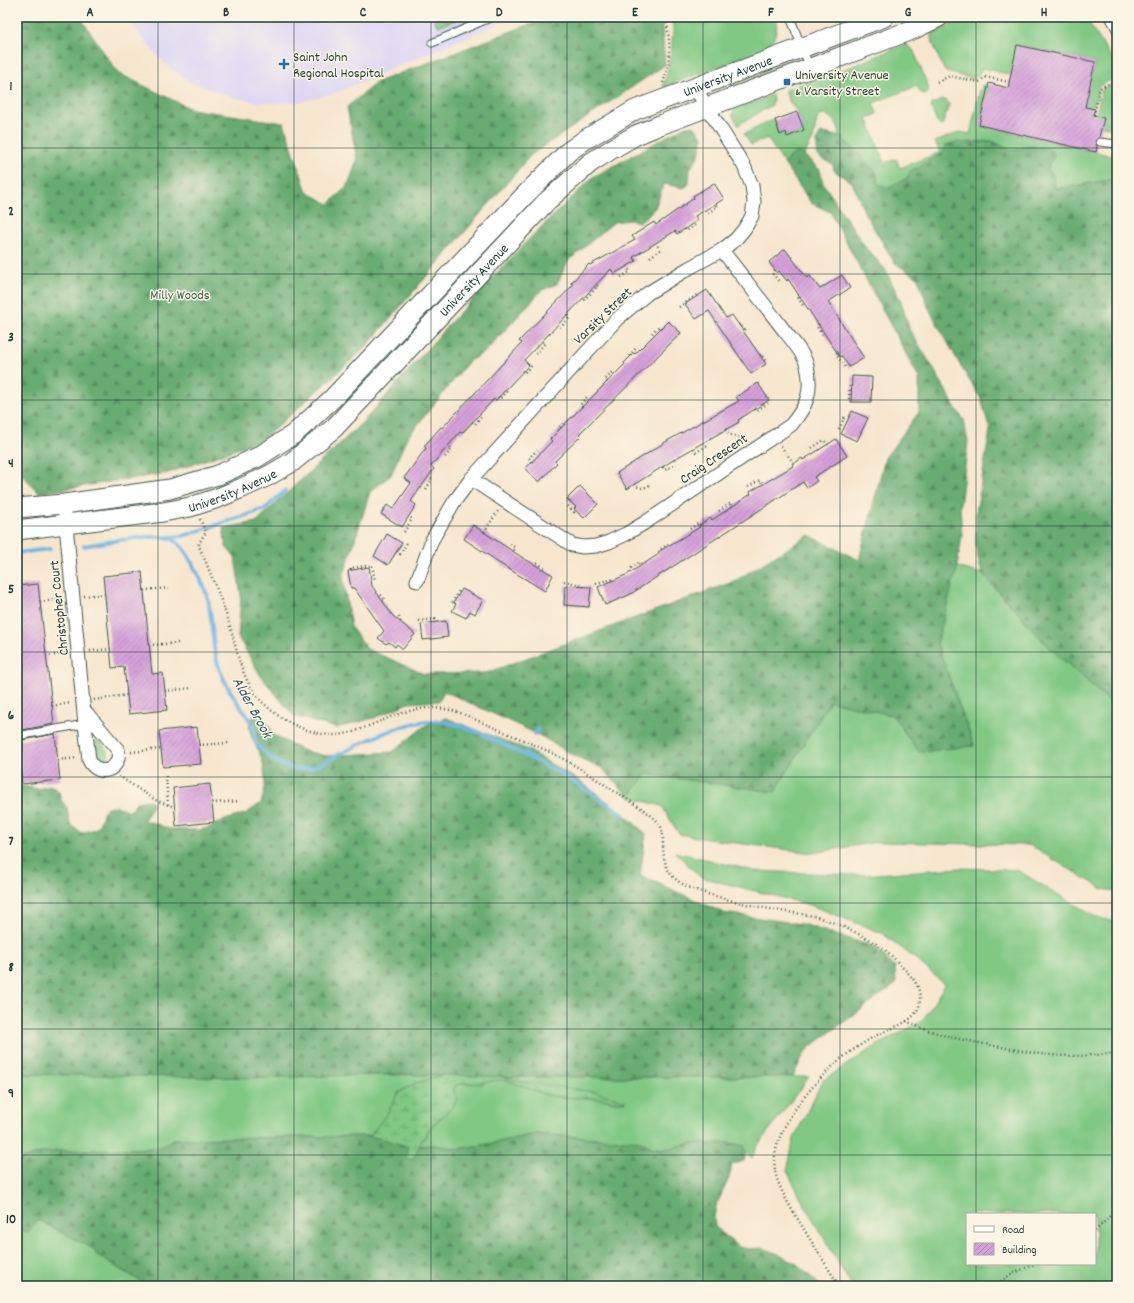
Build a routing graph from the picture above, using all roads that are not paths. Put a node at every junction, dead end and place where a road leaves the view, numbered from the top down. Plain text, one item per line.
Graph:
1 (492, 17) edge
2 (790, 17) edge
3 (884, 17) edge
4 (939, 17) edge
5 (1109, 17) edge
6 (1117, 31) edge
7 (432, 43) dead end
8 (802, 48) junction
9 (810, 68) junction
10 (695, 88) junction
11 (707, 107) junction
12 (1100, 142) dead end
13 (1117, 144) edge
14 (722, 250) junction
15 (471, 479) junction
16 (64, 504) junction
17 (17, 508) edge
18 (66, 525) junction
19 (17, 530) edge
20 (417, 581) dead end
21 (84, 710) junction
22 (86, 724) junction
23 (17, 736) edge

1 - 7 lane
2 - 8 lane
3 - 8 main road, University Avenue
4 - 9 main road, University Avenue
5 - 6 lane
8 - 9 lane
8 - 10 main road, University Avenue
9 - 11 main road, University Avenue
10 - 11 street, Varsity Street
10 - 16 main road, University Avenue
11 - 14 street, Varsity Street
11 - 18 main road, University Avenue
12 - 13 lane
14 - 15 street, Varsity Street
14 - 15 street, Craig Crescent
15 - 20 street, Varsity Street
16 - 17 main road, University Avenue
16 - 18 street, Christopher Court
18 - 19 main road, University Avenue
18 - 21 street, Christopher Court
21 - 22 street, Christopher Court
21 - 22 street, Christopher Court
22 - 23 lane

